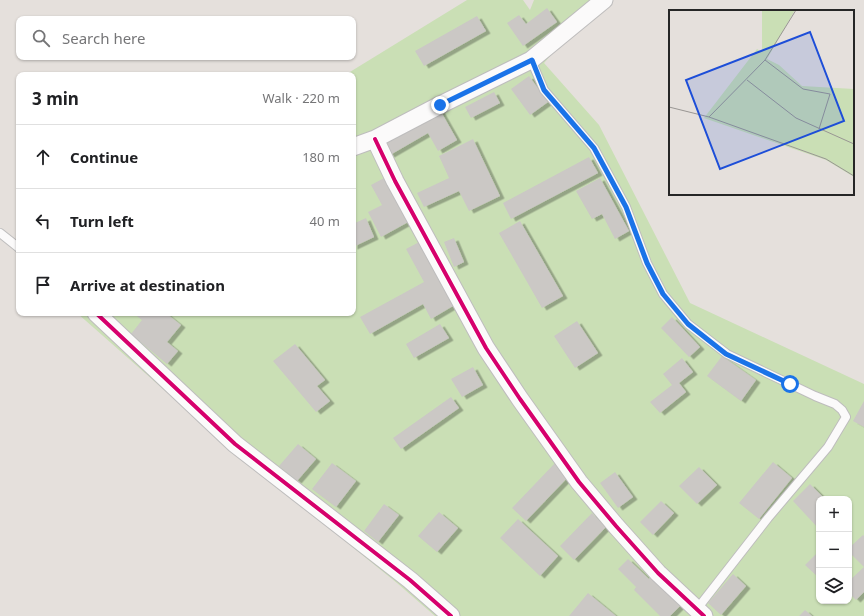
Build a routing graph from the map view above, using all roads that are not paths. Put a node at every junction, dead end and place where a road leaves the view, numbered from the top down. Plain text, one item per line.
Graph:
1 (604, 0) edge
2 (532, 60) junction
3 (375, 139) junction
4 (356, 146) edge
5 (0, 233) edge
6 (16, 246) edge
7 (99, 316) edge
8 (700, 612) edge
9 (451, 616) edge

1 - 2 street
2 - 3 street
2 - 8 lane
3 - 4 street
3 - 8 street
5 - 6 lane
7 - 9 street

